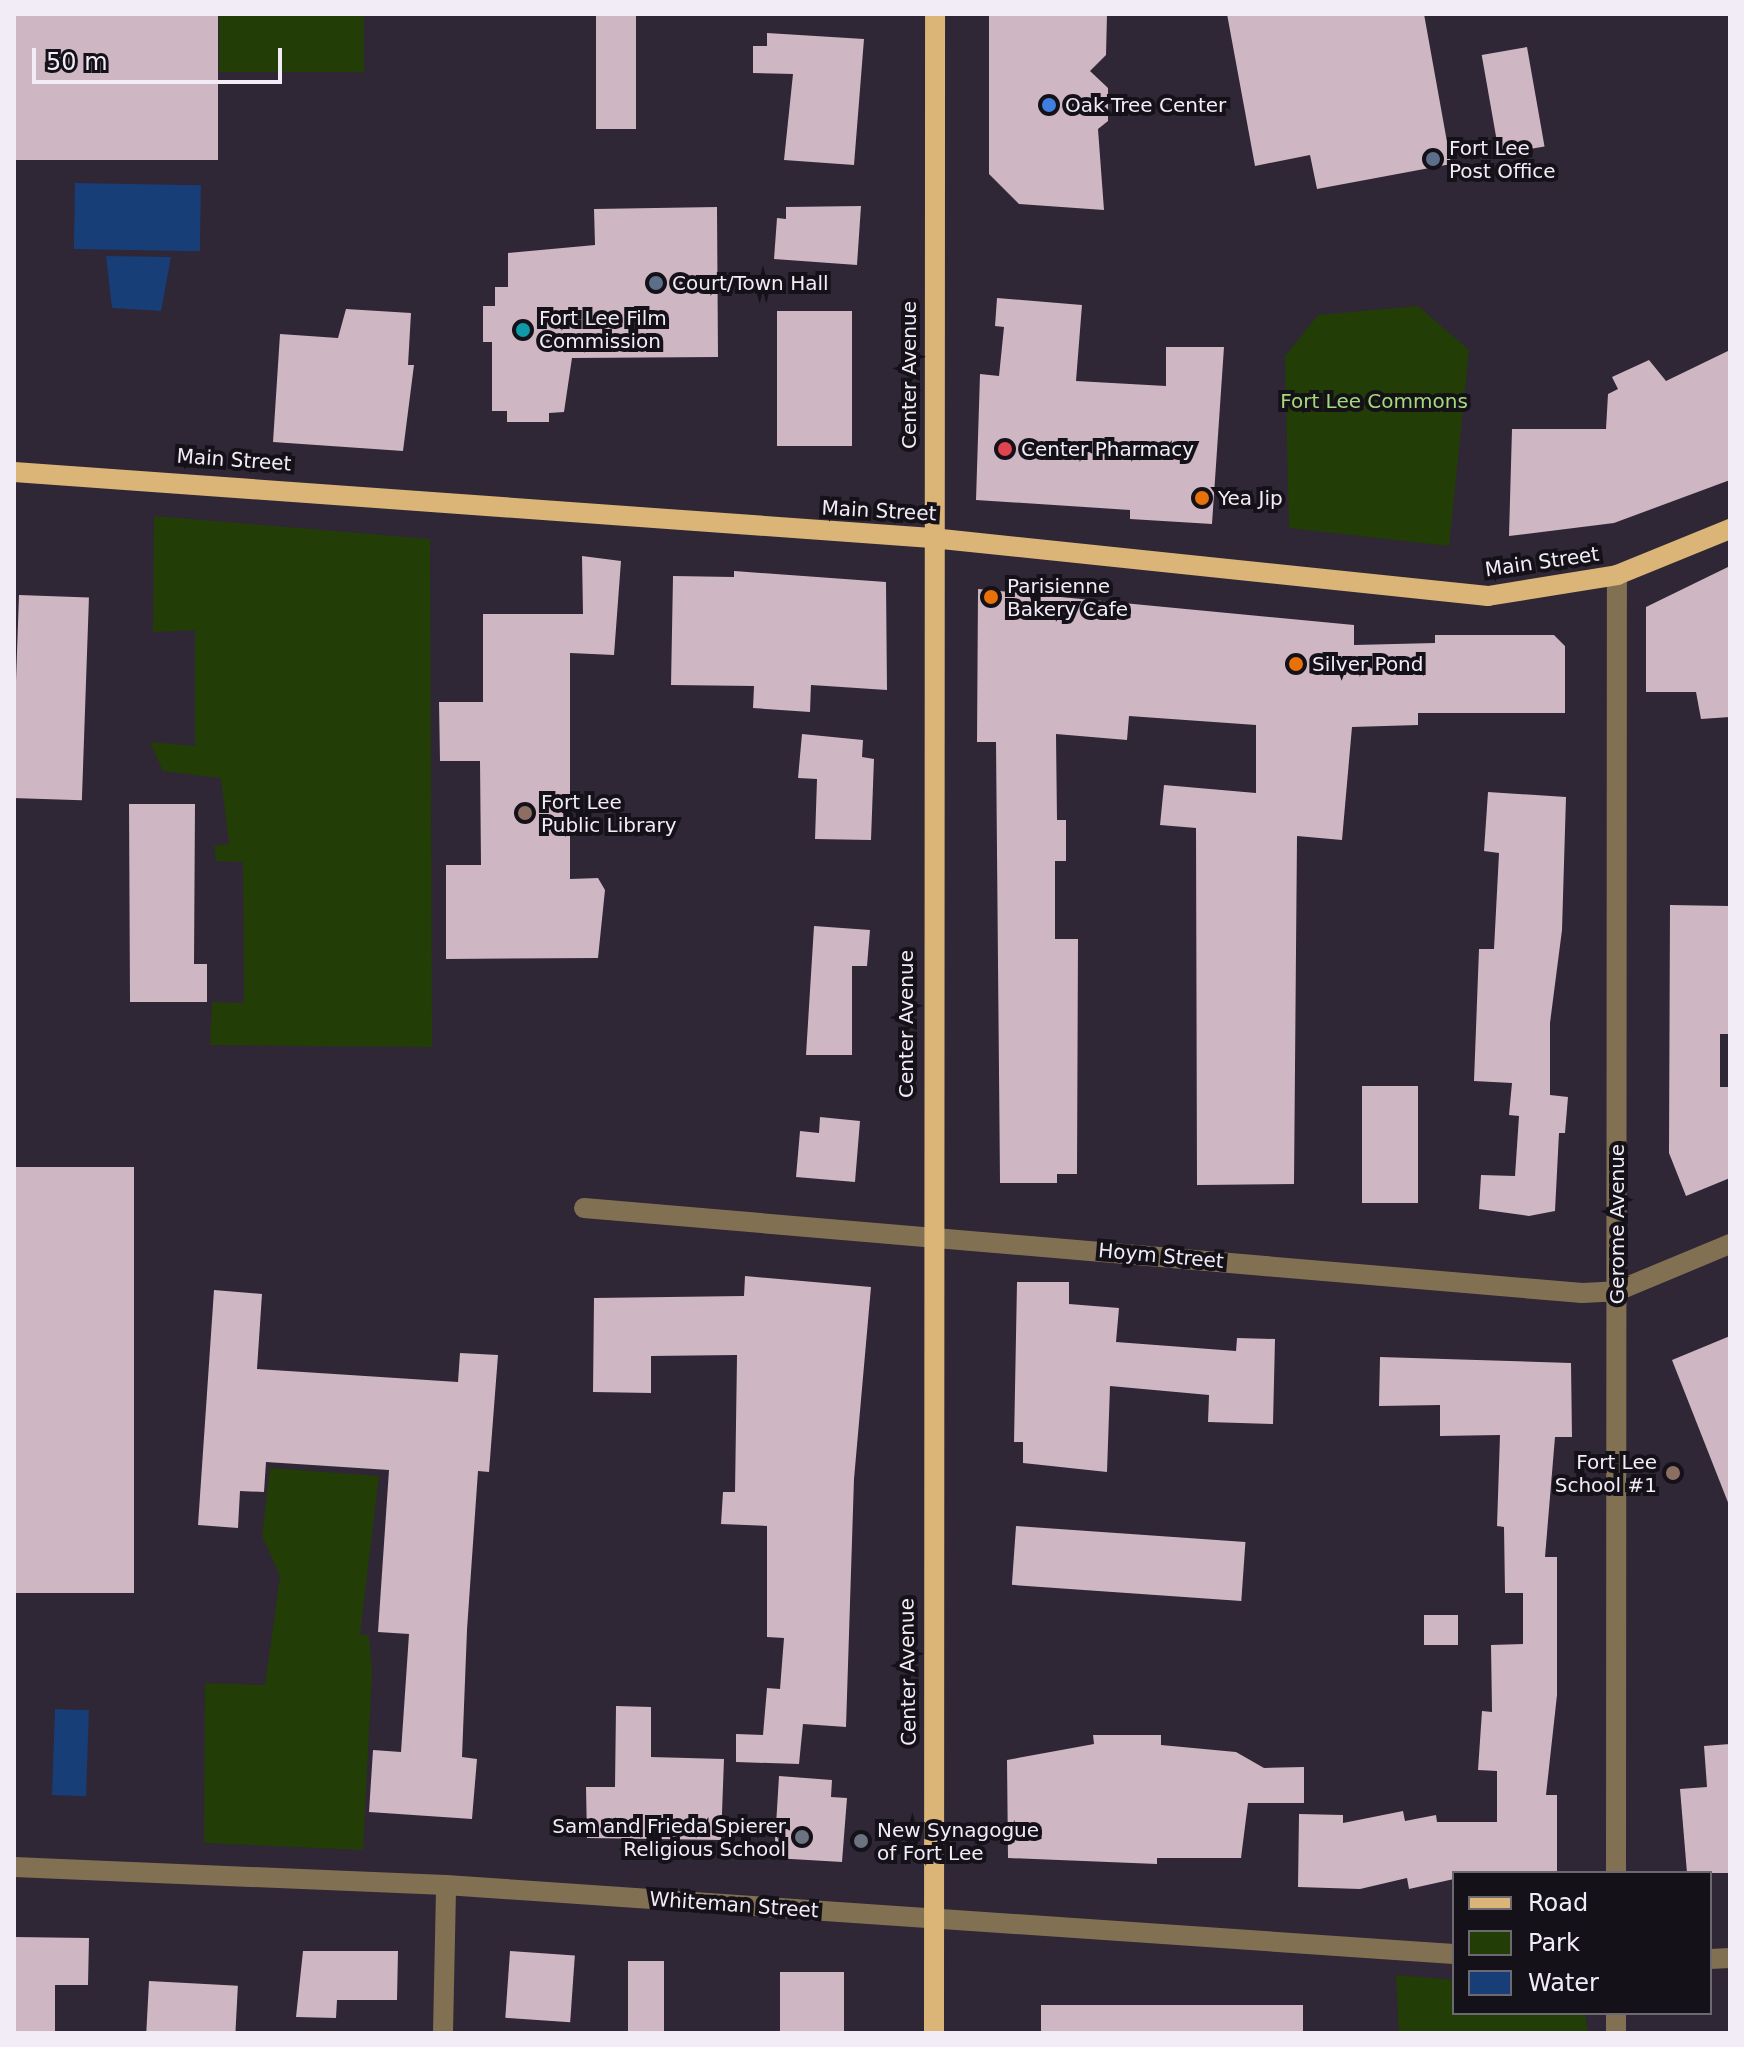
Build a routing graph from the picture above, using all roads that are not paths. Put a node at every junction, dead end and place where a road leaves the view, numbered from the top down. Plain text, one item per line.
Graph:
1 (935, 14) edge
2 (14, 472) edge
3 (1730, 529) edge
4 (932, 538) junction
5 (1617, 575) junction
6 (584, 1208) dead end
7 (930, 1240) junction
8 (1730, 1244) edge
9 (1617, 1291) junction
10 (14, 1867) edge
11 (1616, 1871) edge
12 (446, 1885) junction
13 (935, 1919) junction
14 (1452, 1954) edge
15 (443, 2033) edge
16 (934, 2033) edge

1 - 4 main road, Center Avenue
2 - 4 main road, Main Street
3 - 5 main road, Main Street
4 - 5 main road, Main Street
4 - 7 main road, Center Avenue
5 - 9 street, Gerome Avenue
6 - 7 street, Hoym Street
7 - 9 street, Hoym Street
7 - 13 main road, Center Avenue
8 - 9 street, Hoym Street
9 - 11 street, Gerome Avenue
10 - 12 street, Whiteman Street
12 - 13 street, Whiteman Street
12 - 15 street
13 - 14 street, Whiteman Street
13 - 16 main road, Center Avenue

